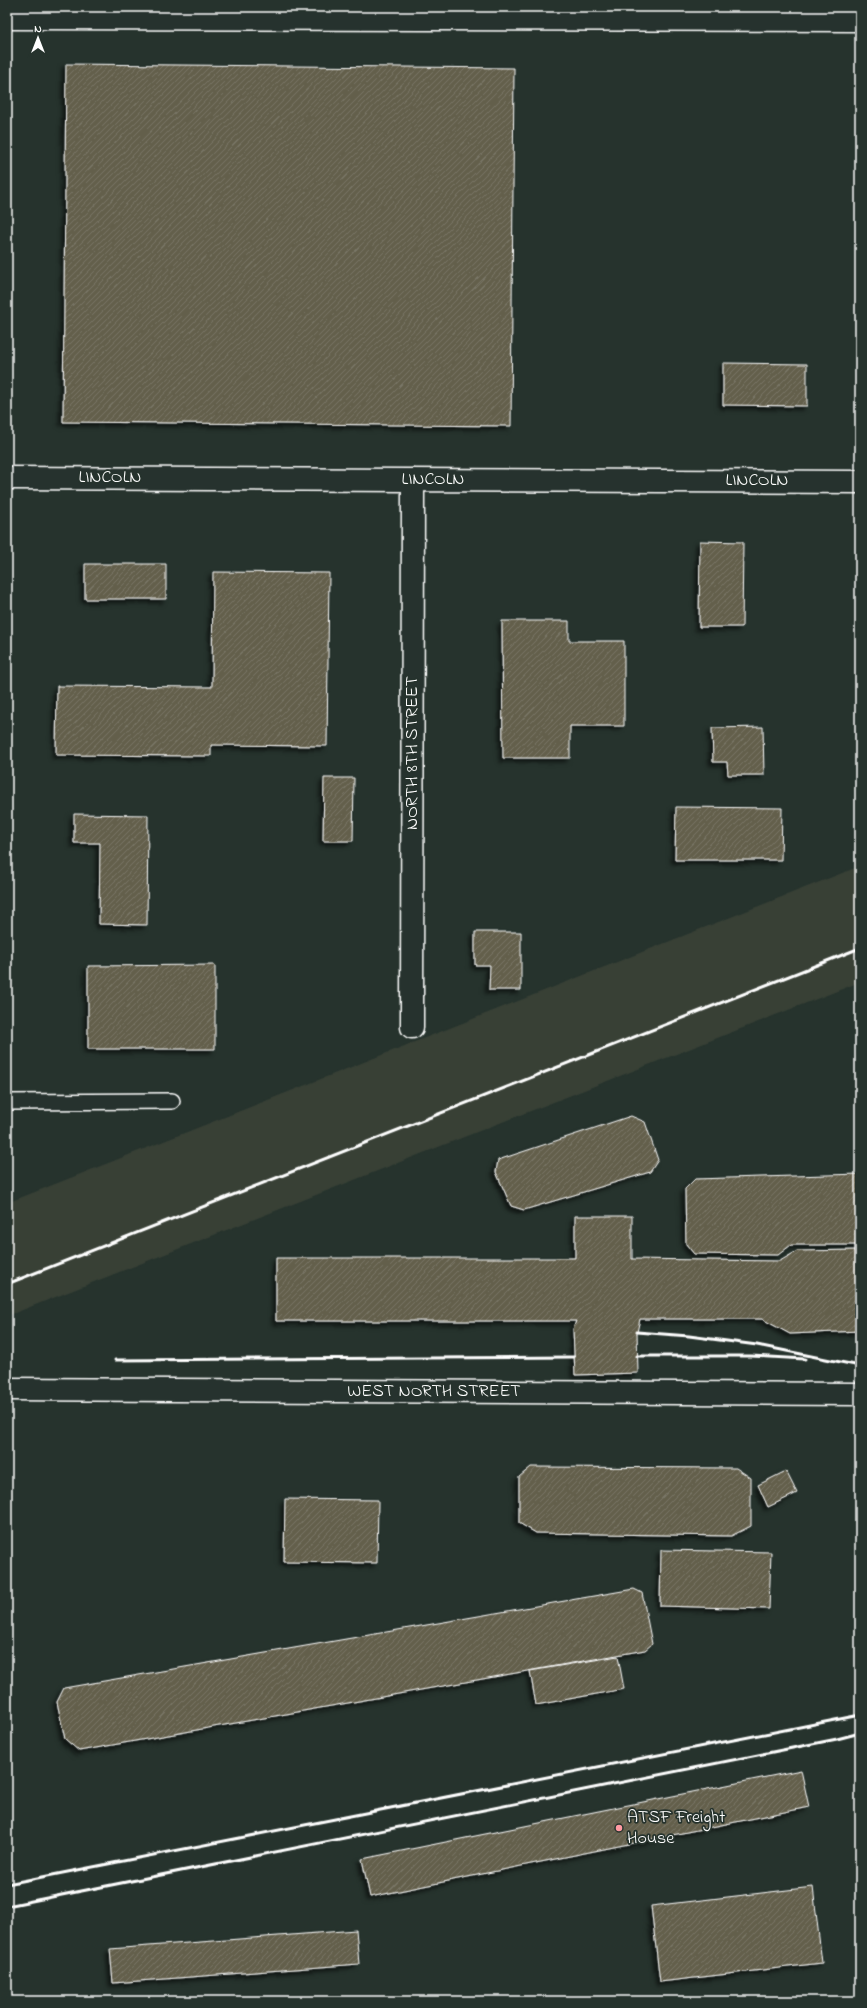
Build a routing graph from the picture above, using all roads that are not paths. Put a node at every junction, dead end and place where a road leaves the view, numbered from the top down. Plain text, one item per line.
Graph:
1 (415, 13) edge
2 (648, 13) edge
3 (7, 18) edge
4 (860, 20) edge
5 (7, 478) edge
6 (413, 480) junction
7 (860, 482) edge
8 (412, 1027) dead end
9 (172, 1101) dead end
10 (7, 1102) edge
11 (7, 1389) edge
12 (860, 1394) edge

1 - 2 street
1 - 3 street
2 - 4 street
5 - 6 street, LINCOLN
6 - 7 street, LINCOLN
6 - 8 street, NORTH 8TH STREET
9 - 10 lane
11 - 12 street, WEST NORTH STREET

